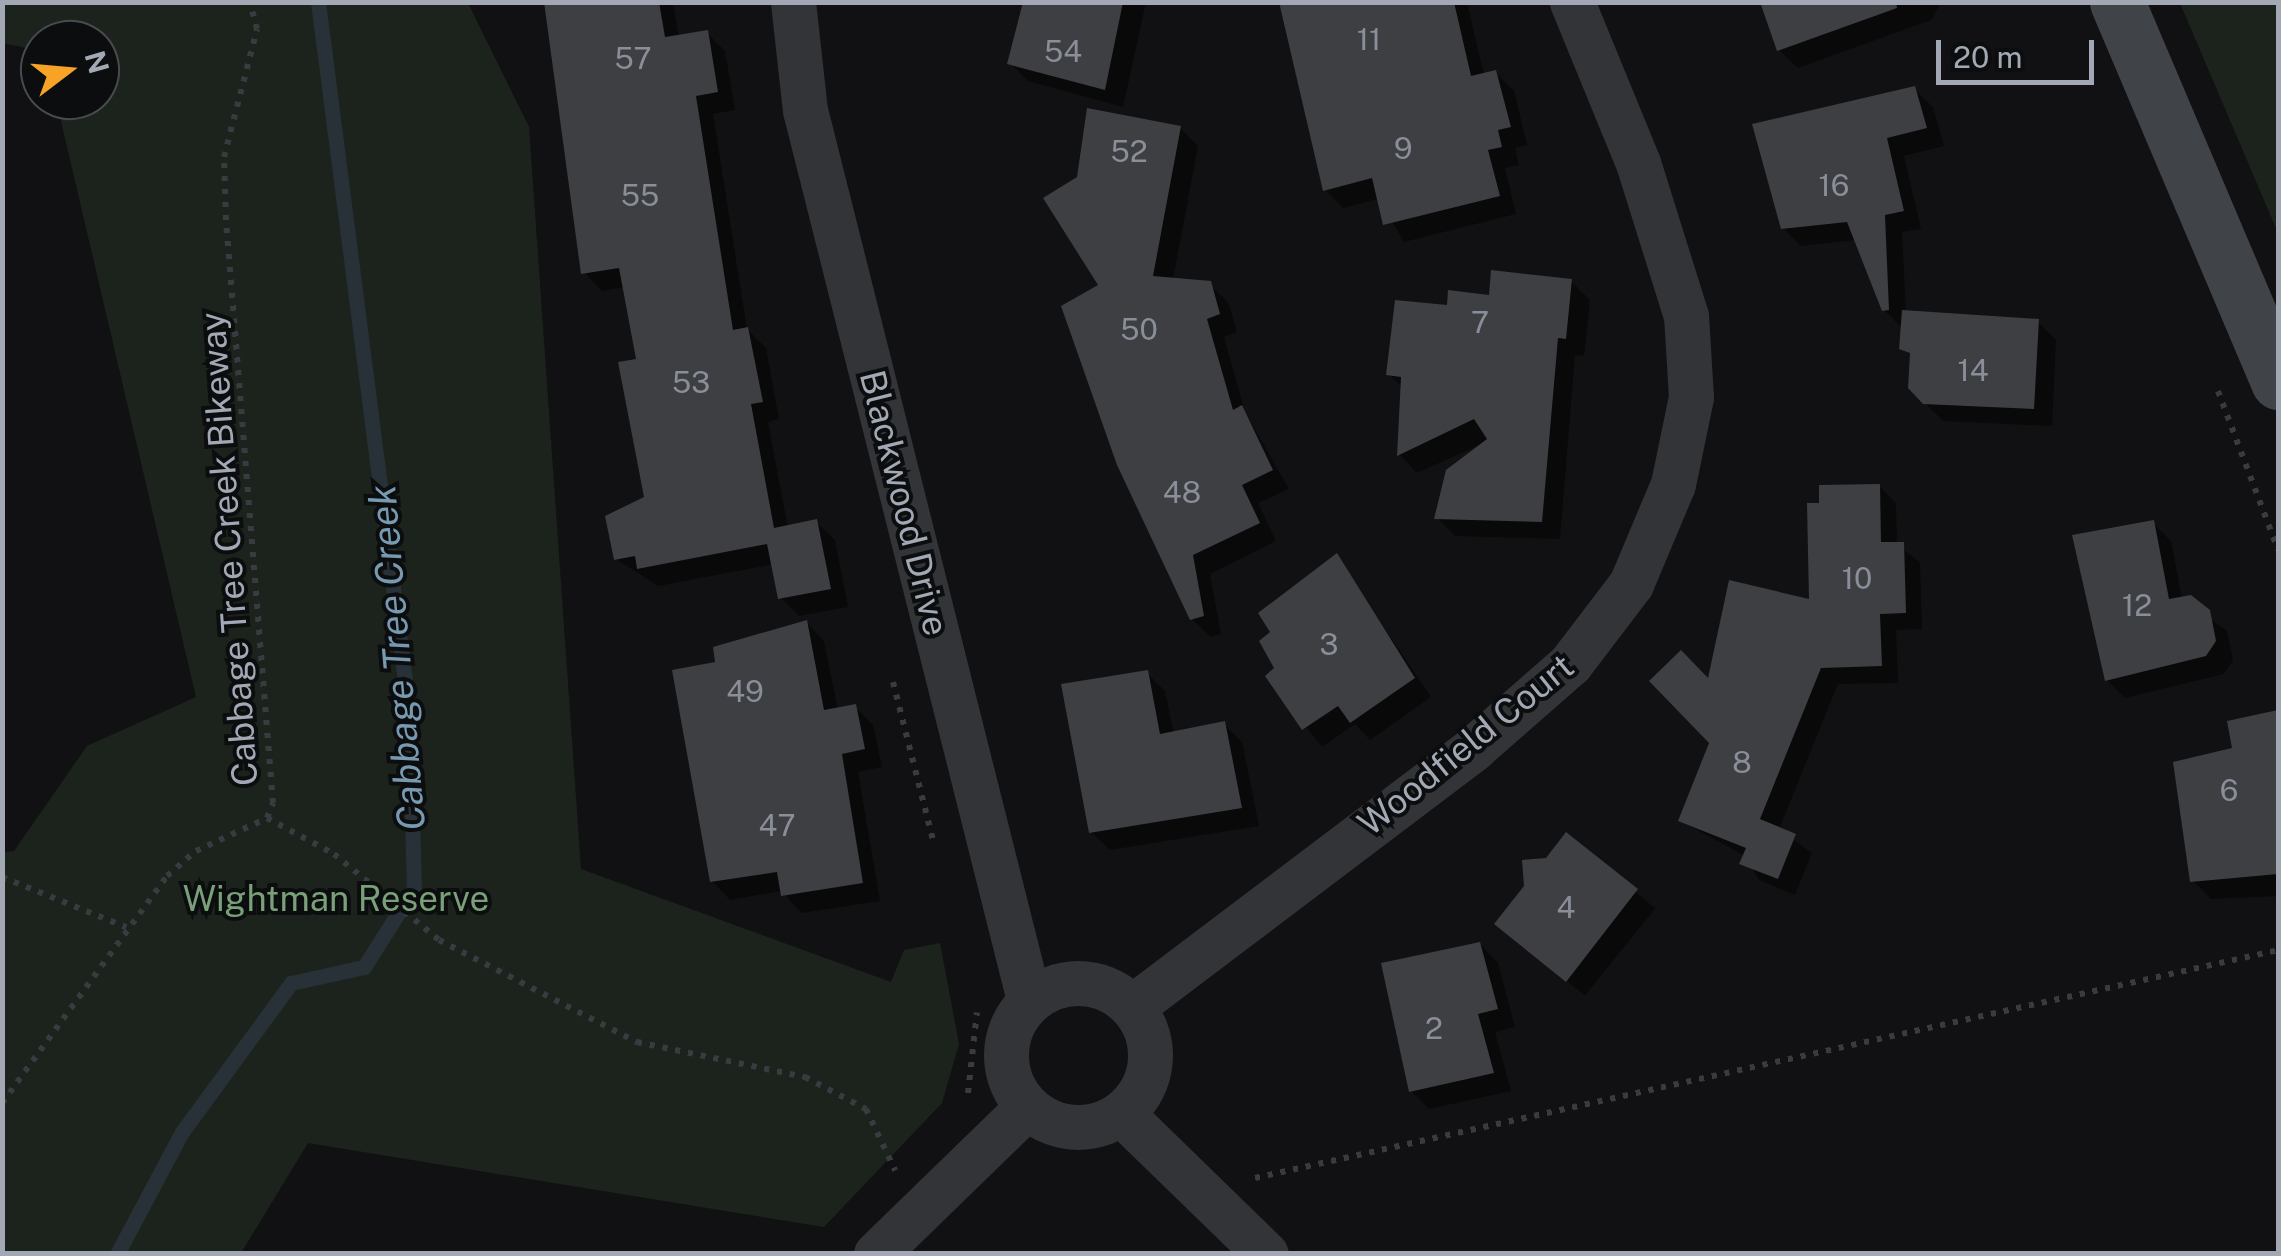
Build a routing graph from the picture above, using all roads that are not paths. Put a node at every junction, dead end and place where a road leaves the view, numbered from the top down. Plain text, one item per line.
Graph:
1 (792, 2) edge
2 (1572, 2) edge
3 (2116, 2) edge
4 (2278, 382) edge
5 (1029, 1000) junction
6 (1132, 1007) junction
7 (1026, 1107) junction
8 (1121, 1113) junction
9 (876, 1254) edge
10 (1266, 1254) edge

1 - 5 street, Blackwood Drive
2 - 6 street, Woodfield Court
3 - 4 main road
5 - 6 street
5 - 7 street
6 - 8 street
7 - 8 street
7 - 9 street
8 - 10 street

